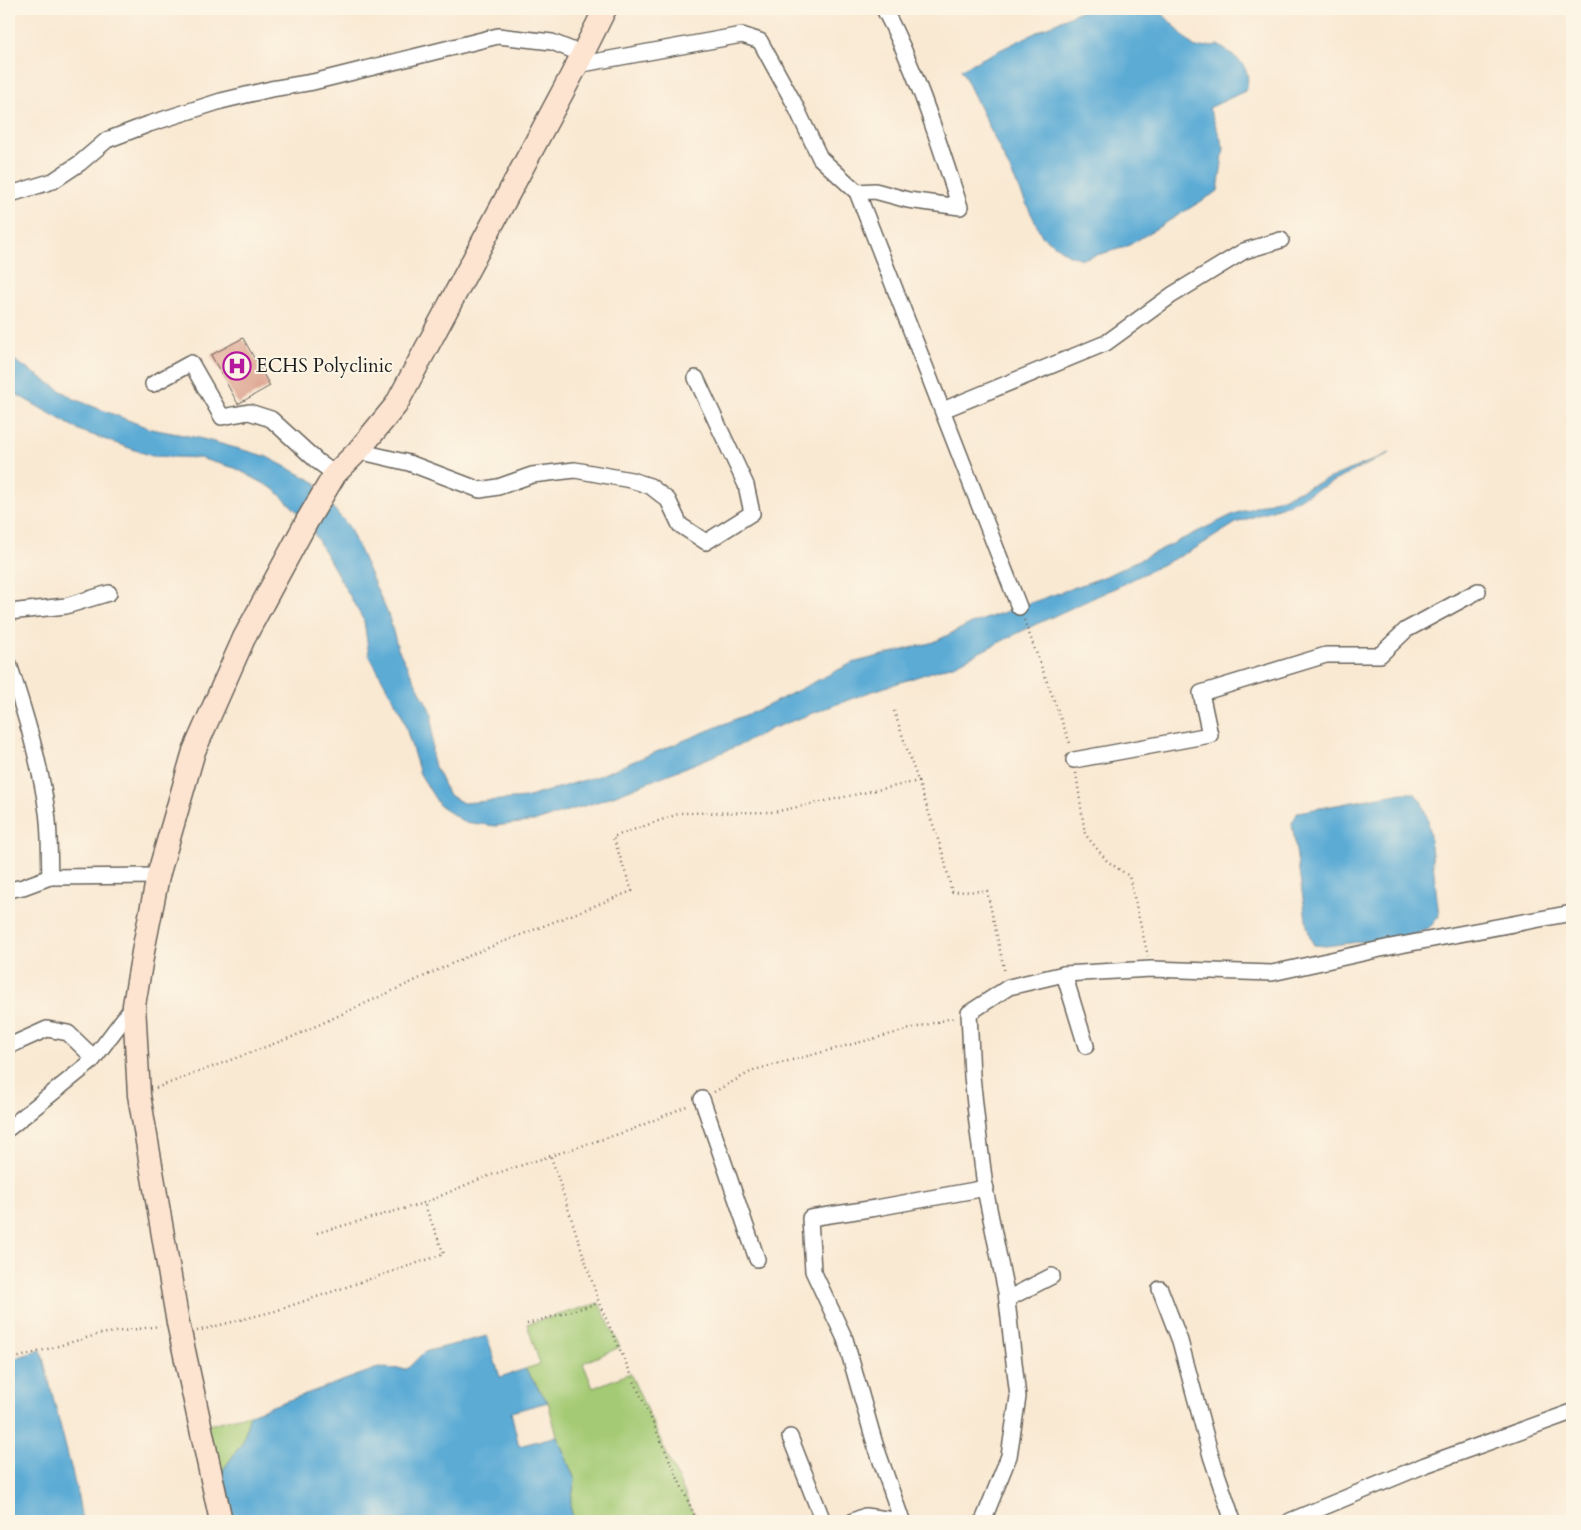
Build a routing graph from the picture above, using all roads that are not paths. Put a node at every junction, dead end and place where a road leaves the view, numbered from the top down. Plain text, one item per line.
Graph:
1 (604, 9) edge
2 (884, 9) edge
3 (580, 60) junction
4 (10, 192) edge
5 (857, 192) junction
6 (1281, 240) dead end
7 (696, 378) dead end
8 (153, 384) dead end
9 (943, 410) junction
10 (358, 451) junction
11 (335, 474) junction
12 (1478, 591) dead end
13 (109, 593) dead end
14 (1019, 607) dead end
15 (9, 612) edge
16 (9, 664) edge
17 (1074, 760) dead end
18 (158, 876) junction
19 (50, 877) junction
20 (9, 890) edge
21 (1572, 913) edge
22 (1064, 974) junction
23 (134, 1005) junction
24 (9, 1046) edge
25 (1086, 1046) dead end
26 (94, 1058) junction
27 (702, 1099) road end
28 (9, 1128) edge
29 (986, 1188) junction
30 (757, 1259) dead end
31 (1052, 1276) dead end
32 (1160, 1289) dead end
33 (1007, 1299) junction
34 (1572, 1412) edge
35 (790, 1438) dead end
36 (222, 1521) edge
37 (823, 1521) edge
38 (853, 1521) edge
39 (901, 1521) edge
40 (983, 1521) edge
41 (1233, 1521) edge
42 (1290, 1521) edge

1 - 3 street
2 - 5 street
3 - 4 street
3 - 5 street
3 - 10 street
5 - 9 street
6 - 9 street
7 - 10 street
8 - 11 street
9 - 14 street
10 - 11 street
11 - 18 street
12 - 17 street
13 - 15 street
16 - 19 street
18 - 19 street
18 - 23 street
19 - 20 street
21 - 22 street
22 - 25 street
22 - 29 street
23 - 26 street
23 - 36 street
24 - 26 street
26 - 28 street
27 - 30 street
29 - 33 street
29 - 39 street
31 - 33 street
32 - 41 street
33 - 40 street
34 - 42 street
35 - 37 street
38 - 39 street

